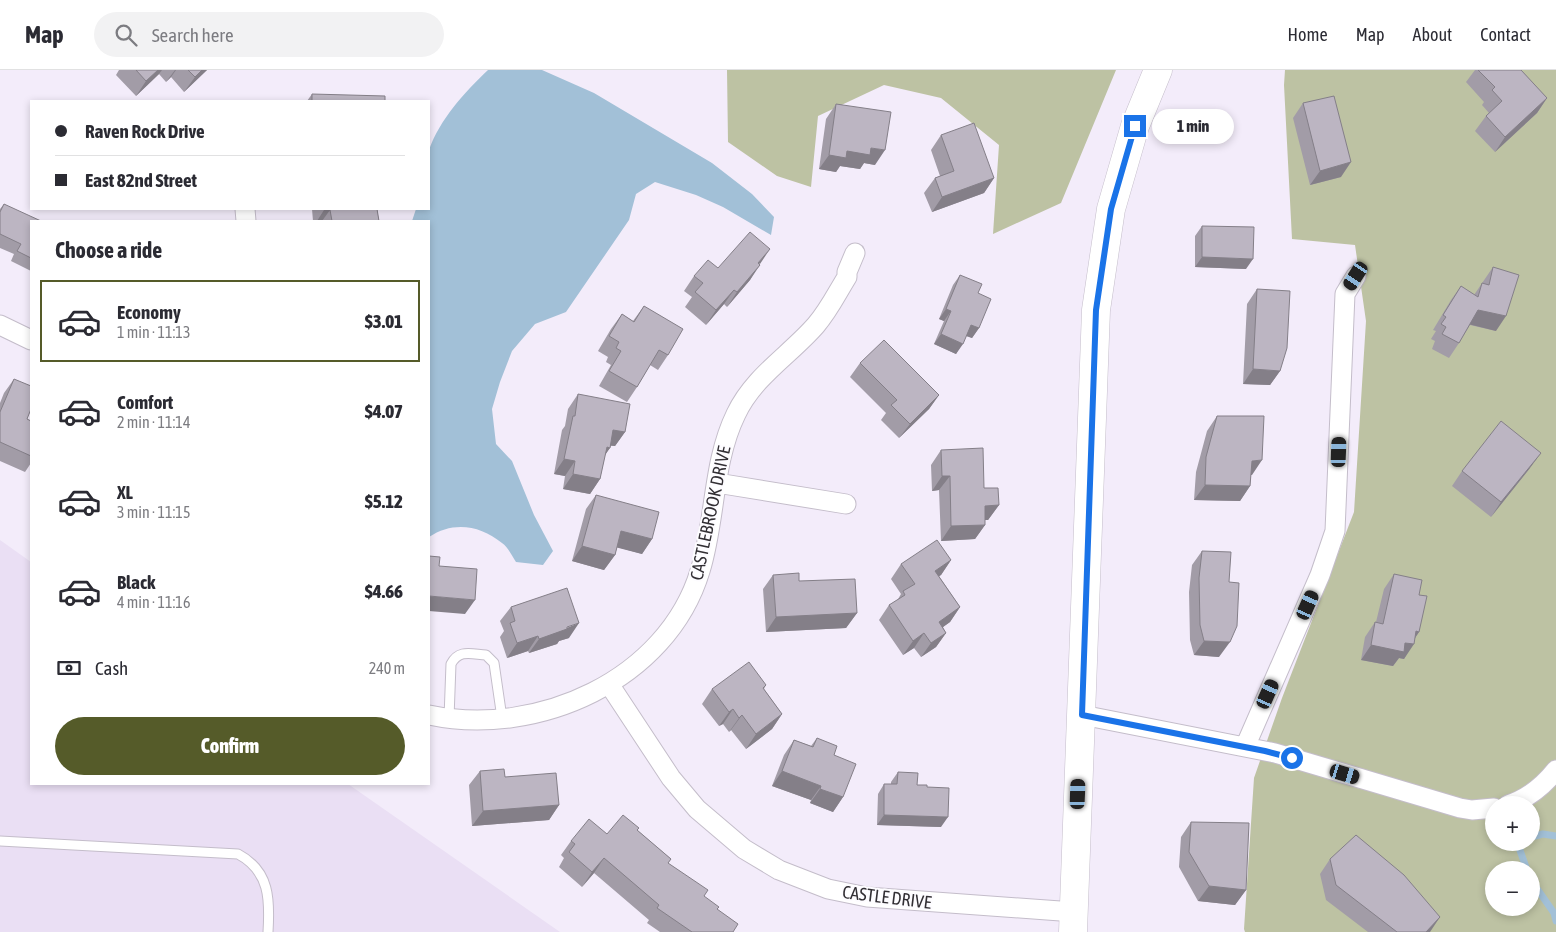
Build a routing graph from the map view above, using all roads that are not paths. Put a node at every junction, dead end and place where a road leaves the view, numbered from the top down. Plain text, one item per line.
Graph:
1 (1158, 70) edge
2 (855, 253) dead end
3 (1356, 276) dead end
4 (0, 325) edge
5 (30, 340) edge
6 (718, 483) junction
7 (846, 504) dead end
8 (609, 684) junction
9 (430, 715) edge
10 (1082, 715) junction
11 (449, 718) junction
12 (502, 718) junction
13 (1245, 747) junction
14 (1556, 770) edge
15 (1525, 796) edge
16 (1485, 809) edge
17 (0, 841) edge
18 (1073, 922) edge
19 (268, 932) edge

1 - 10 main road
2 - 6 street, CASTLEBROOK DRIVE
3 - 13 street
4 - 5 street
6 - 7 street
6 - 8 street, CASTLEBROOK DRIVE
8 - 12 street, CASTLEBROOK DRIVE
8 - 18 street, CASTLE DRIVE
9 - 11 street, CASTLEBROOK DRIVE
10 - 13 street
10 - 18 main road
11 - 12 street, CASTLEBROOK DRIVE
11 - 12 lane
13 - 16 street
14 - 15 street
17 - 19 lane

